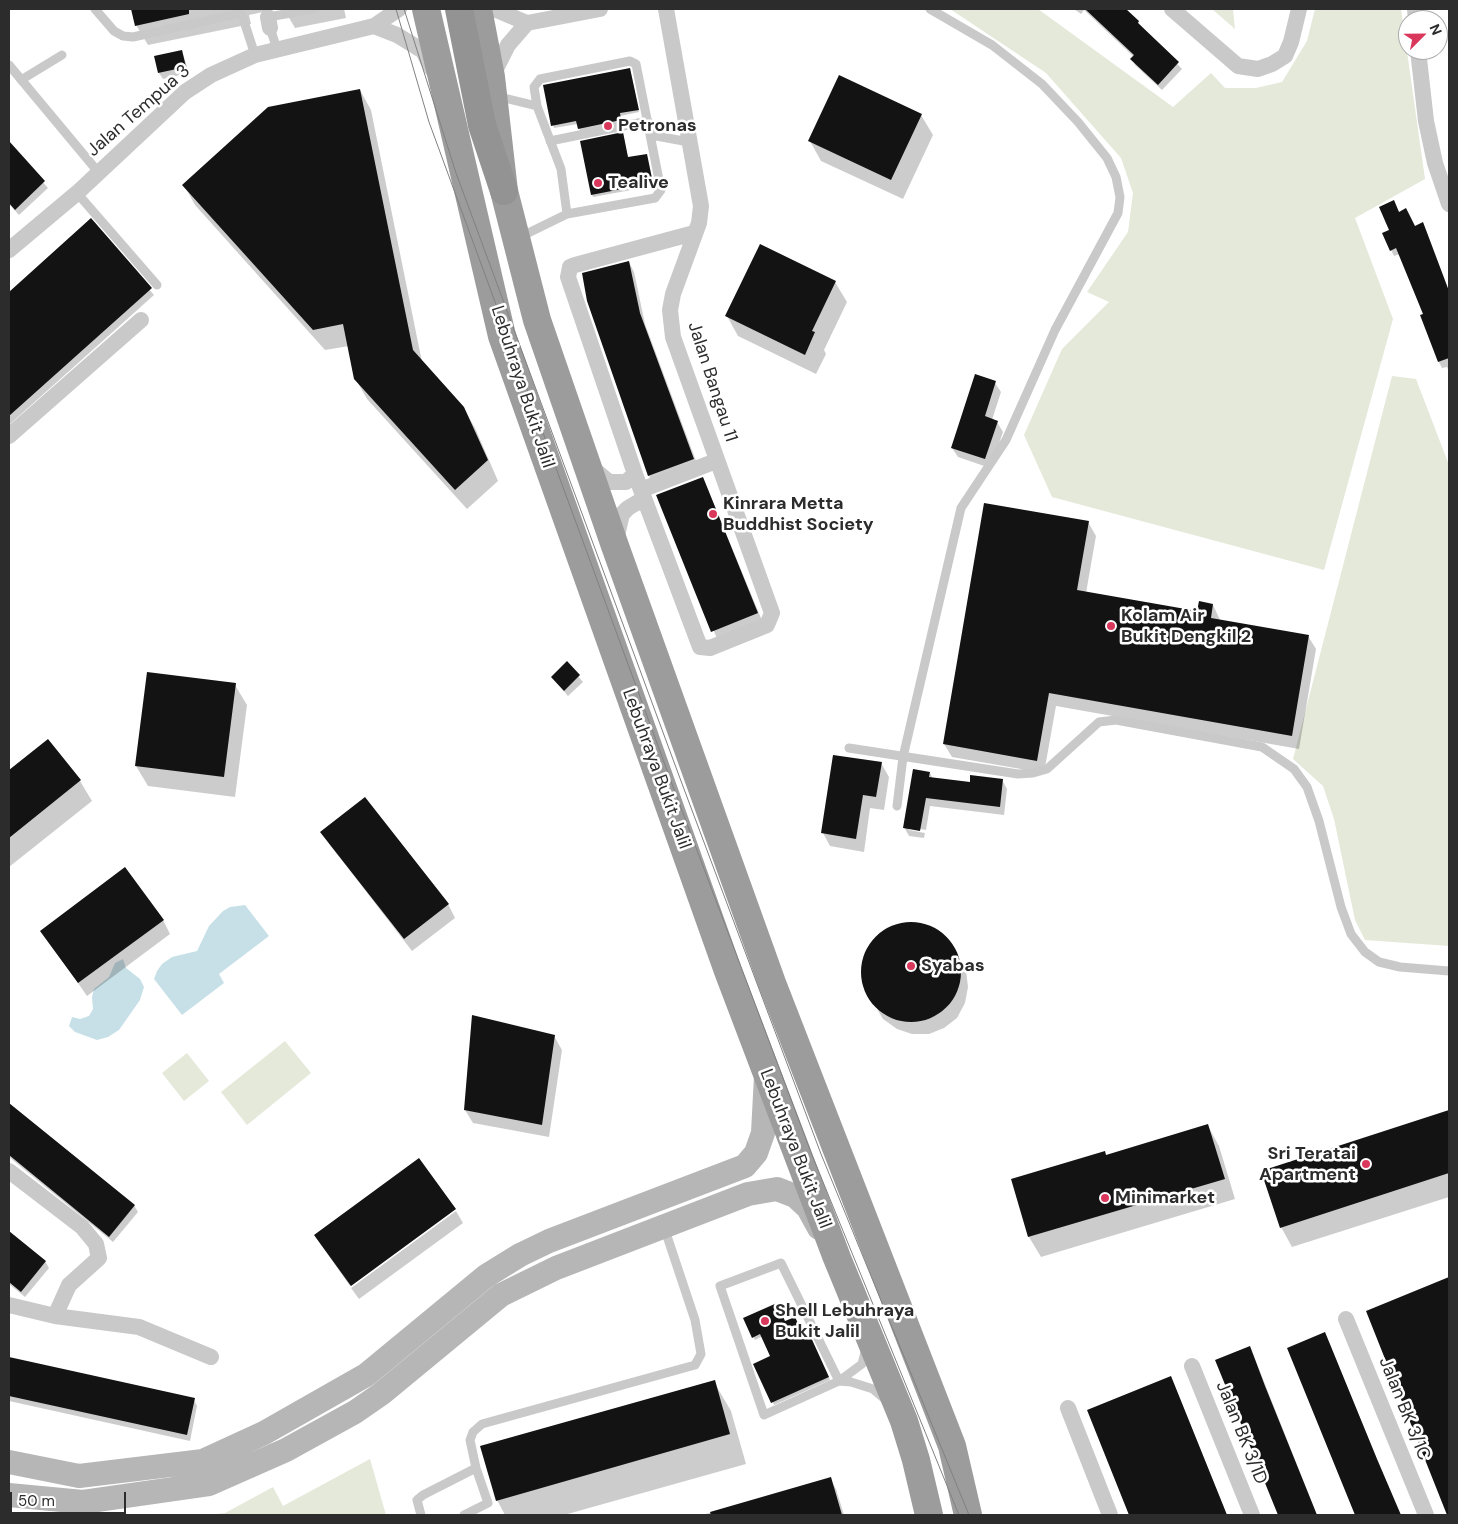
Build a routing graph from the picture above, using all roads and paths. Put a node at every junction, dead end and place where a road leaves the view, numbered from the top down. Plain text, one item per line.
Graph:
1 (94, 9) edge
2 (314, 9) edge
3 (399, 9) edge
4 (426, 9) edge
5 (459, 9) edge
6 (478, 9) edge
7 (494, 9) edge
8 (600, 9) edge
9 (666, 9) edge
10 (930, 9) edge
11 (1172, 9) edge
12 (1299, 9) edge
13 (526, 16) edge
14 (268, 18) edge
15 (374, 26) junction
16 (277, 49) junction
17 (62, 55) dead end
18 (255, 56) junction
19 (1419, 60) edge
20 (9, 65) edge
21 (21, 80) junction
22 (493, 87) junction
23 (537, 106) junction
24 (451, 117) junction
25 (648, 121) junction
26 (651, 135) junction
27 (550, 141) junction
28 (689, 142) junction
29 (99, 172) junction
30 (504, 191) junction
31 (77, 193) junction
32 (1449, 204) edge
33 (567, 214) junction
34 (694, 233) junction
35 (515, 239) junction
36 (11, 243) edge
37 (157, 285) dead end
38 (141, 320) dead end
39 (9, 436) edge
40 (716, 461) junction
41 (586, 464) junction
42 (635, 474) junction
43 (644, 496) junction
44 (615, 546) junction
45 (849, 748) dead end
46 (903, 757) junction
47 (898, 806) dead end
48 (1449, 971) edge
49 (766, 1072) junction
50 (9, 1170) edge
51 (654, 1202) junction
52 (663, 1225) junction
53 (837, 1258) junction
54 (9, 1305) edge
55 (55, 1316) junction
56 (1346, 1319) dead end
57 (867, 1332) junction
58 (211, 1358) dead end
59 (1192, 1366) dead end
60 (839, 1381) junction
61 (1068, 1408) dead end
62 (904, 1421) junction
63 (9, 1462) edge
64 (476, 1468) junction
65 (9, 1495) edge
66 (421, 1515) edge
67 (464, 1515) edge
68 (929, 1515) edge
69 (968, 1515) edge
70 (1110, 1515) edge
71 (1252, 1515) edge
72 (1426, 1515) edge

1 - 18 lane
2 - 14 lane
3 - 15 street, Jalan Tempua 3
4 - 24 highway, Lebuhraya Bukit Jalil
5 - 30 highway
6 - 22 highway, Lebuhraya Bukit Jalil
7 - 13 street
8 - 13 street
9 - 28 street
10 - 46 lane
11 - 12 street
13 - 22 street
14 - 16 lane
15 - 16 street, Jalan Tempua 3
15 - 24 street
16 - 18 street, Jalan Tempua 3
17 - 21 lane
18 - 29 street, Jalan Tempua 3
19 - 32 street
20 - 21 lane
21 - 29 lane
22 - 23 lane
22 - 30 highway, Lebuhraya Bukit Jalil
23 - 25 lane
23 - 27 lane
24 - 49 highway, Lebuhraya Bukit Jalil
25 - 26 lane
25 - 27 lane
26 - 28 lane
26 - 33 lane
27 - 33 lane
28 - 34 street
29 - 31 street, Jalan Tempua 3
30 - 35 highway, Lebuhraya Bukit Jalil
31 - 36 street, Jalan Tempua 3
31 - 37 lane
33 - 35 lane
34 - 40 street, Jalan Bangau 11
34 - 42 street, Jalan Bangau 11
35 - 41 highway, Lebuhraya Bukit Jalil
38 - 39 street
40 - 43 street
40 - 43 street, Jalan Bangau 11
41 - 42 street
41 - 44 highway, Lebuhraya Bukit Jalil
42 - 43 street, Jalan Bangau 11
43 - 44 street
44 - 69 highway, Lebuhraya Bukit Jalil
45 - 46 lane
46 - 47 lane
46 - 48 lane
49 - 51 main road
49 - 53 highway, Lebuhraya Bukit Jalil
50 - 55 street
51 - 52 main road
51 - 63 main road
52 - 53 main road
52 - 64 lane
52 - 65 main road
53 - 57 highway, Lebuhraya Bukit Jalil
54 - 55 street
55 - 58 street
56 - 72 street, Jalan BK 3/1C
57 - 60 lane
57 - 62 highway, Lebuhraya Bukit Jalil
59 - 71 street, Jalan BK 3/1D
60 - 60 lane
60 - 62 lane
61 - 70 street
62 - 68 highway, Lebuhraya Bukit Jalil
64 - 66 lane
64 - 67 lane

